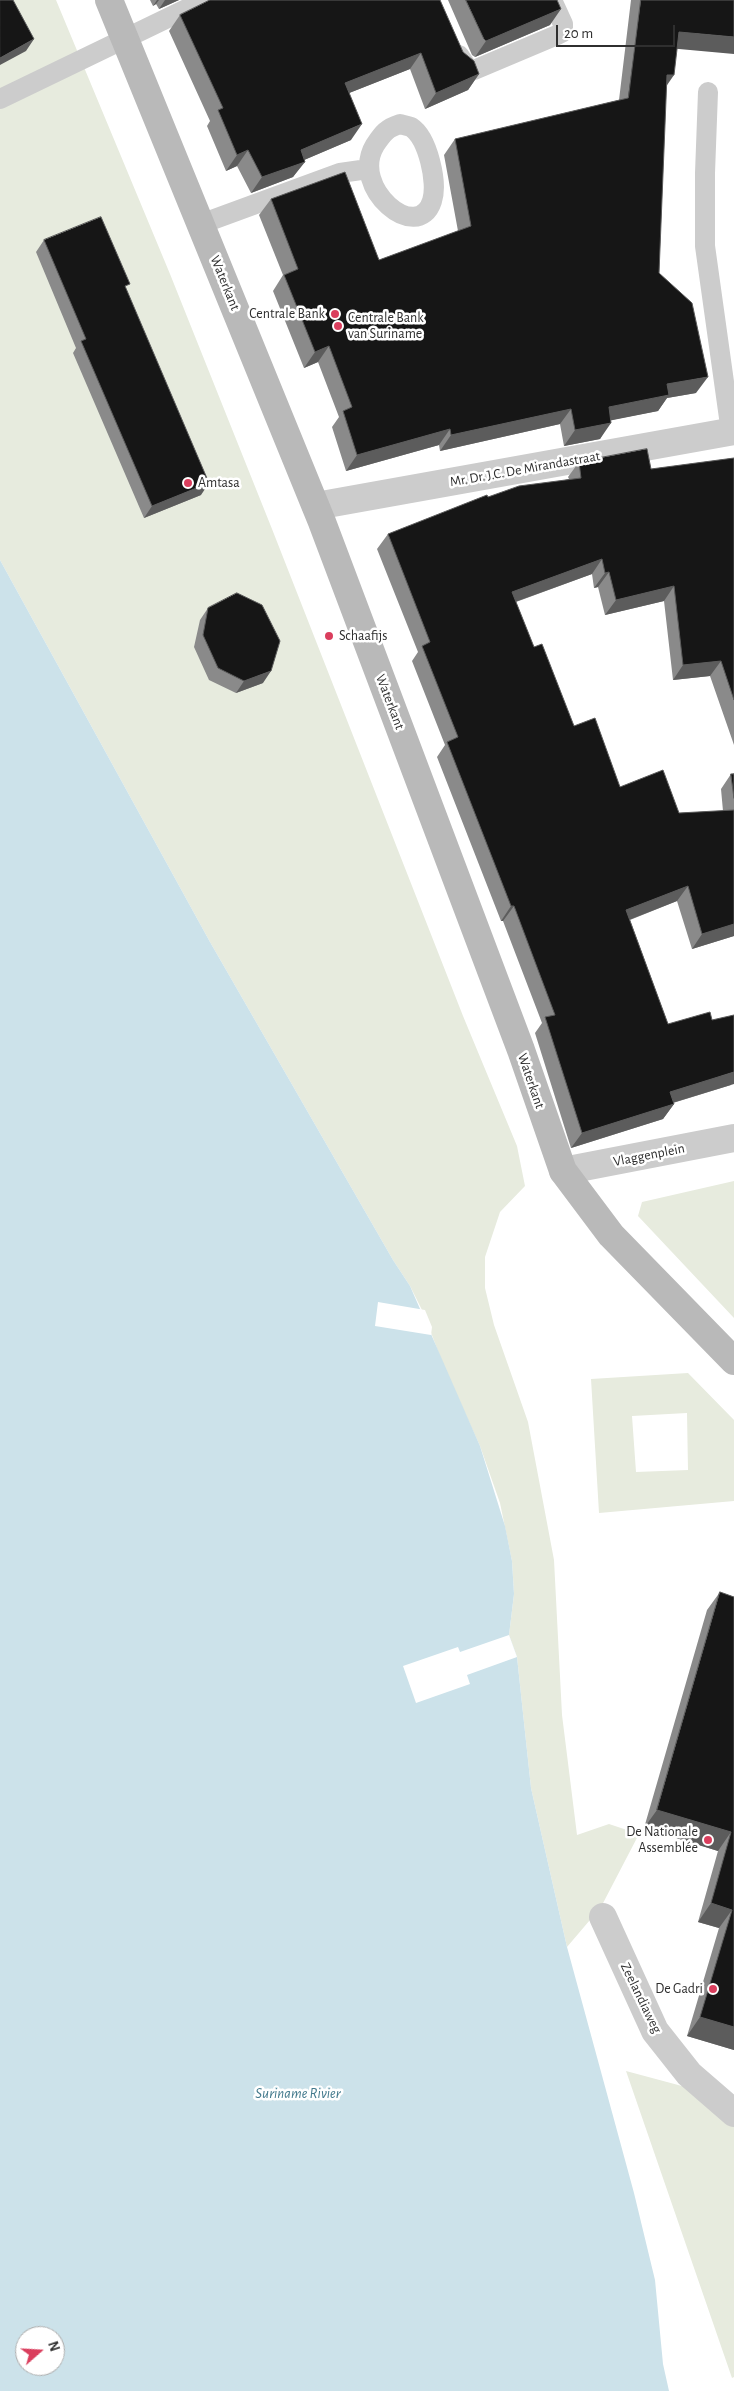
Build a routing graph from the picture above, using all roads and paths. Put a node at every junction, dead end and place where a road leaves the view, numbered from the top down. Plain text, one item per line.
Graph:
1 (109, 0) edge
2 (205, 0) edge
3 (552, 0) edge
4 (451, 36) edge
5 (126, 39) junction
6 (708, 92) dead end
7 (0, 99) edge
8 (368, 168) dead end
9 (201, 224) junction
10 (733, 432) edge
11 (316, 506) junction
12 (734, 1138) edge
13 (563, 1171) junction
14 (734, 1361) edge
15 (603, 1917) dead end
16 (734, 2112) edge

1 - 5 main road, Waterkant
2 - 5 lane
3 - 4 lane
5 - 7 lane
5 - 9 main road, Waterkant
6 - 10 lane
8 - 9 lane
9 - 11 main road, Waterkant
10 - 11 street, Mr. Dr. J.C. De Mirandastraat
11 - 13 main road, Waterkant
12 - 13 street, Vlaggenplein
13 - 14 main road, Waterkant
15 - 16 street, Zeelandiaweg

